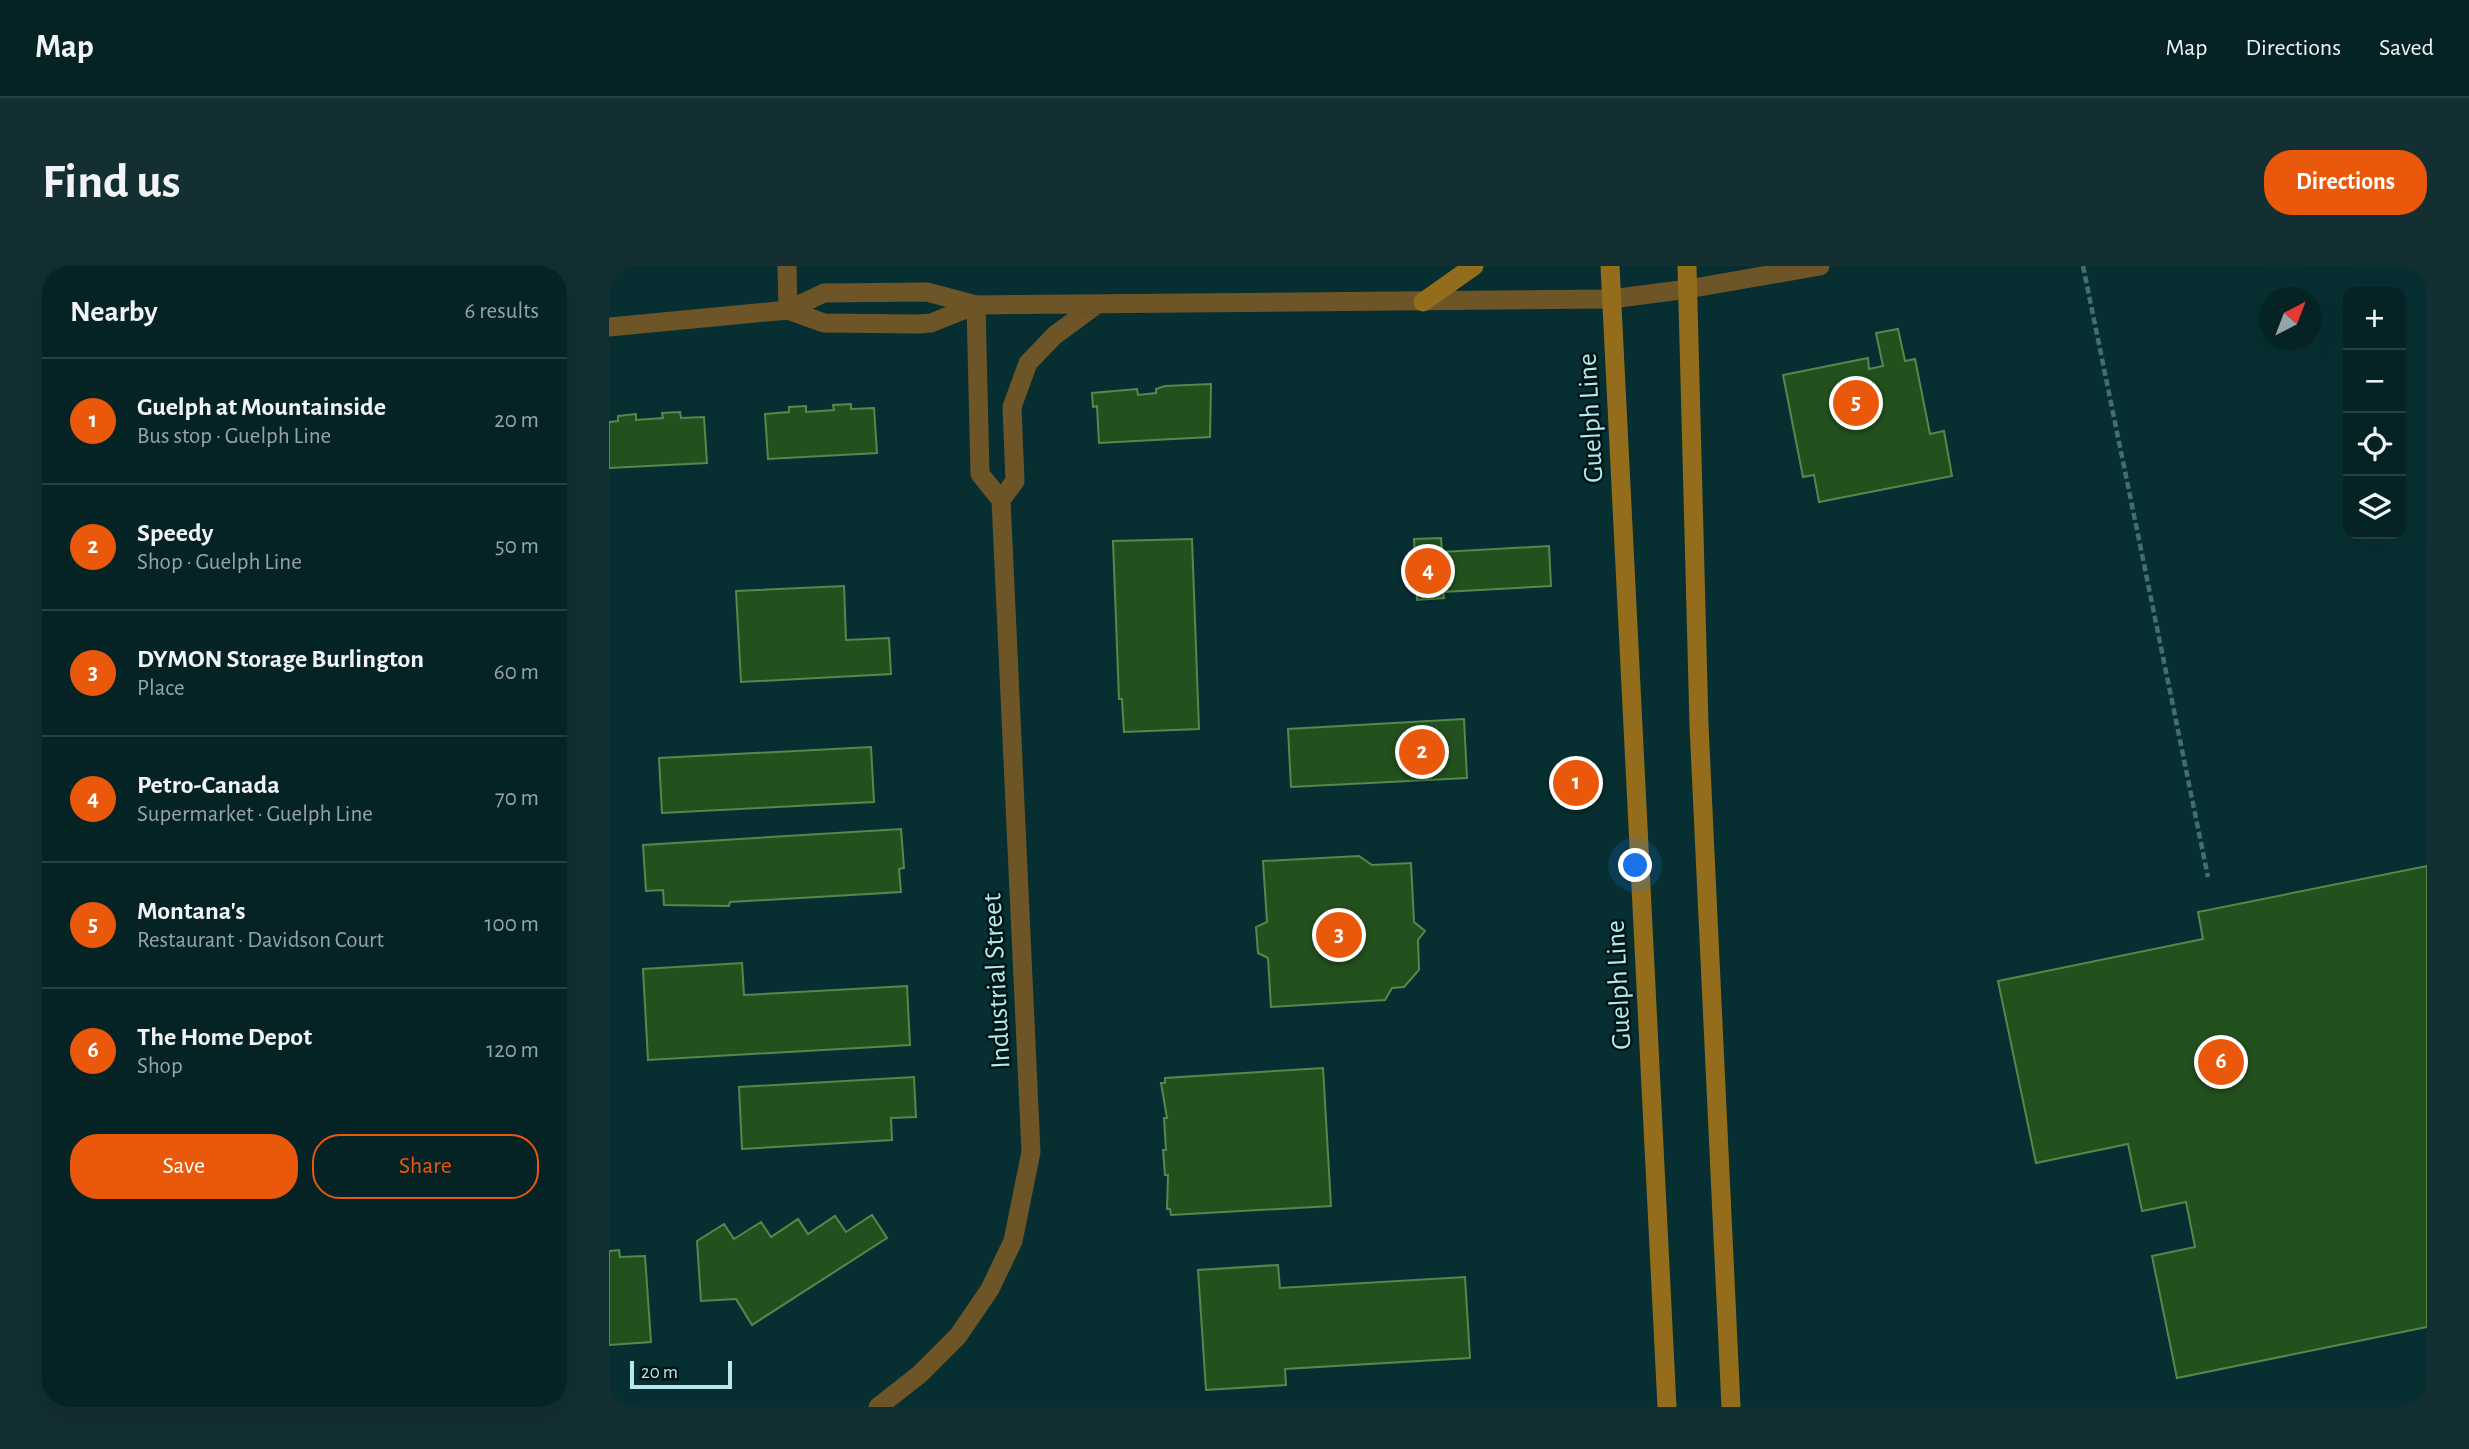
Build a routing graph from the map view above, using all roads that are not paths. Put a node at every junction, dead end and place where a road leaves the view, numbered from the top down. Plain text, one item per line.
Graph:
1 (787, 266) edge
2 (1474, 266) edge
3 (1610, 266) edge
4 (1687, 266) edge
5 (1820, 266) edge
6 (1688, 289) junction
7 (1611, 299) junction
8 (1423, 302) junction
9 (976, 305) junction
10 (1096, 305) junction
11 (788, 310) junction
12 (609, 327) edge
13 (1001, 500) junction
14 (878, 1407) edge
15 (1667, 1407) edge
16 (1731, 1407) edge

1 - 11 street
2 - 8 main road
3 - 7 main road, Guelph Line
4 - 6 main road
5 - 6 street
6 - 7 street
6 - 16 main road
7 - 8 street
7 - 15 main road, Guelph Line
8 - 10 street
9 - 10 street
9 - 11 street
9 - 11 street
9 - 13 street
10 - 13 street, Industrial Street
11 - 12 street
13 - 14 street, Industrial Street

